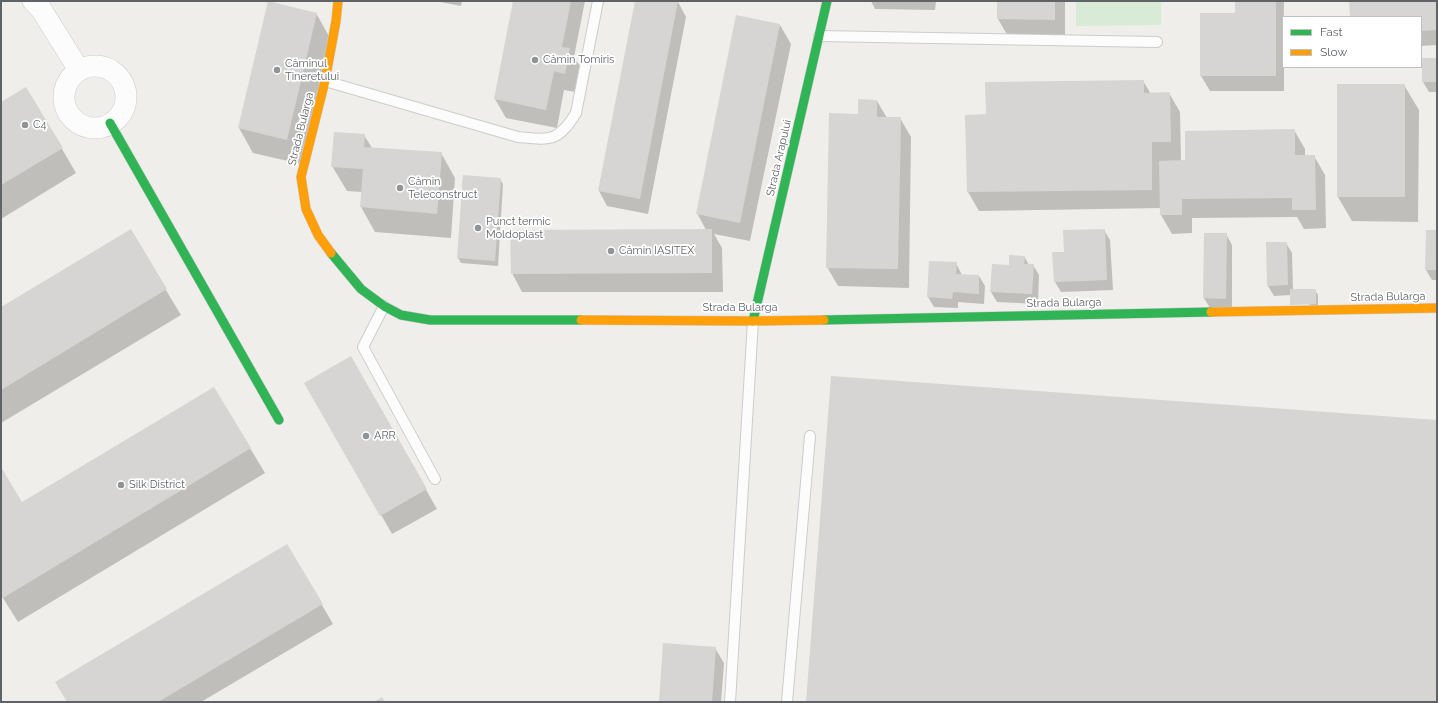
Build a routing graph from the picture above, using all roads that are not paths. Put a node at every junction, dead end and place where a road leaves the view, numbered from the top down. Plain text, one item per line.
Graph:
1 (33, 1) edge
2 (338, 1) edge
3 (598, 1) edge
4 (827, 1) edge
5 (819, 36) junction
6 (1157, 42) dead end
7 (79, 70) junction
8 (325, 82) junction
9 (110, 123) junction
10 (384, 306) junction
11 (1437, 308) edge
12 (753, 321) junction
13 (279, 420) dead end
14 (810, 436) dead end
15 (435, 480) dead end
16 (730, 702) edge
17 (787, 702) edge

1 - 7 street
2 - 8 street, Strada Bularga
3 - 8 lane
4 - 5 street, Strada Arapului
5 - 6 lane
5 - 12 street, Strada Arapului
7 - 9 street
7 - 9 street
8 - 10 street, Strada Bularga
9 - 13 street
10 - 12 street, Strada Bularga
10 - 15 lane
11 - 12 street, Strada Bularga
12 - 16 lane
14 - 17 lane

